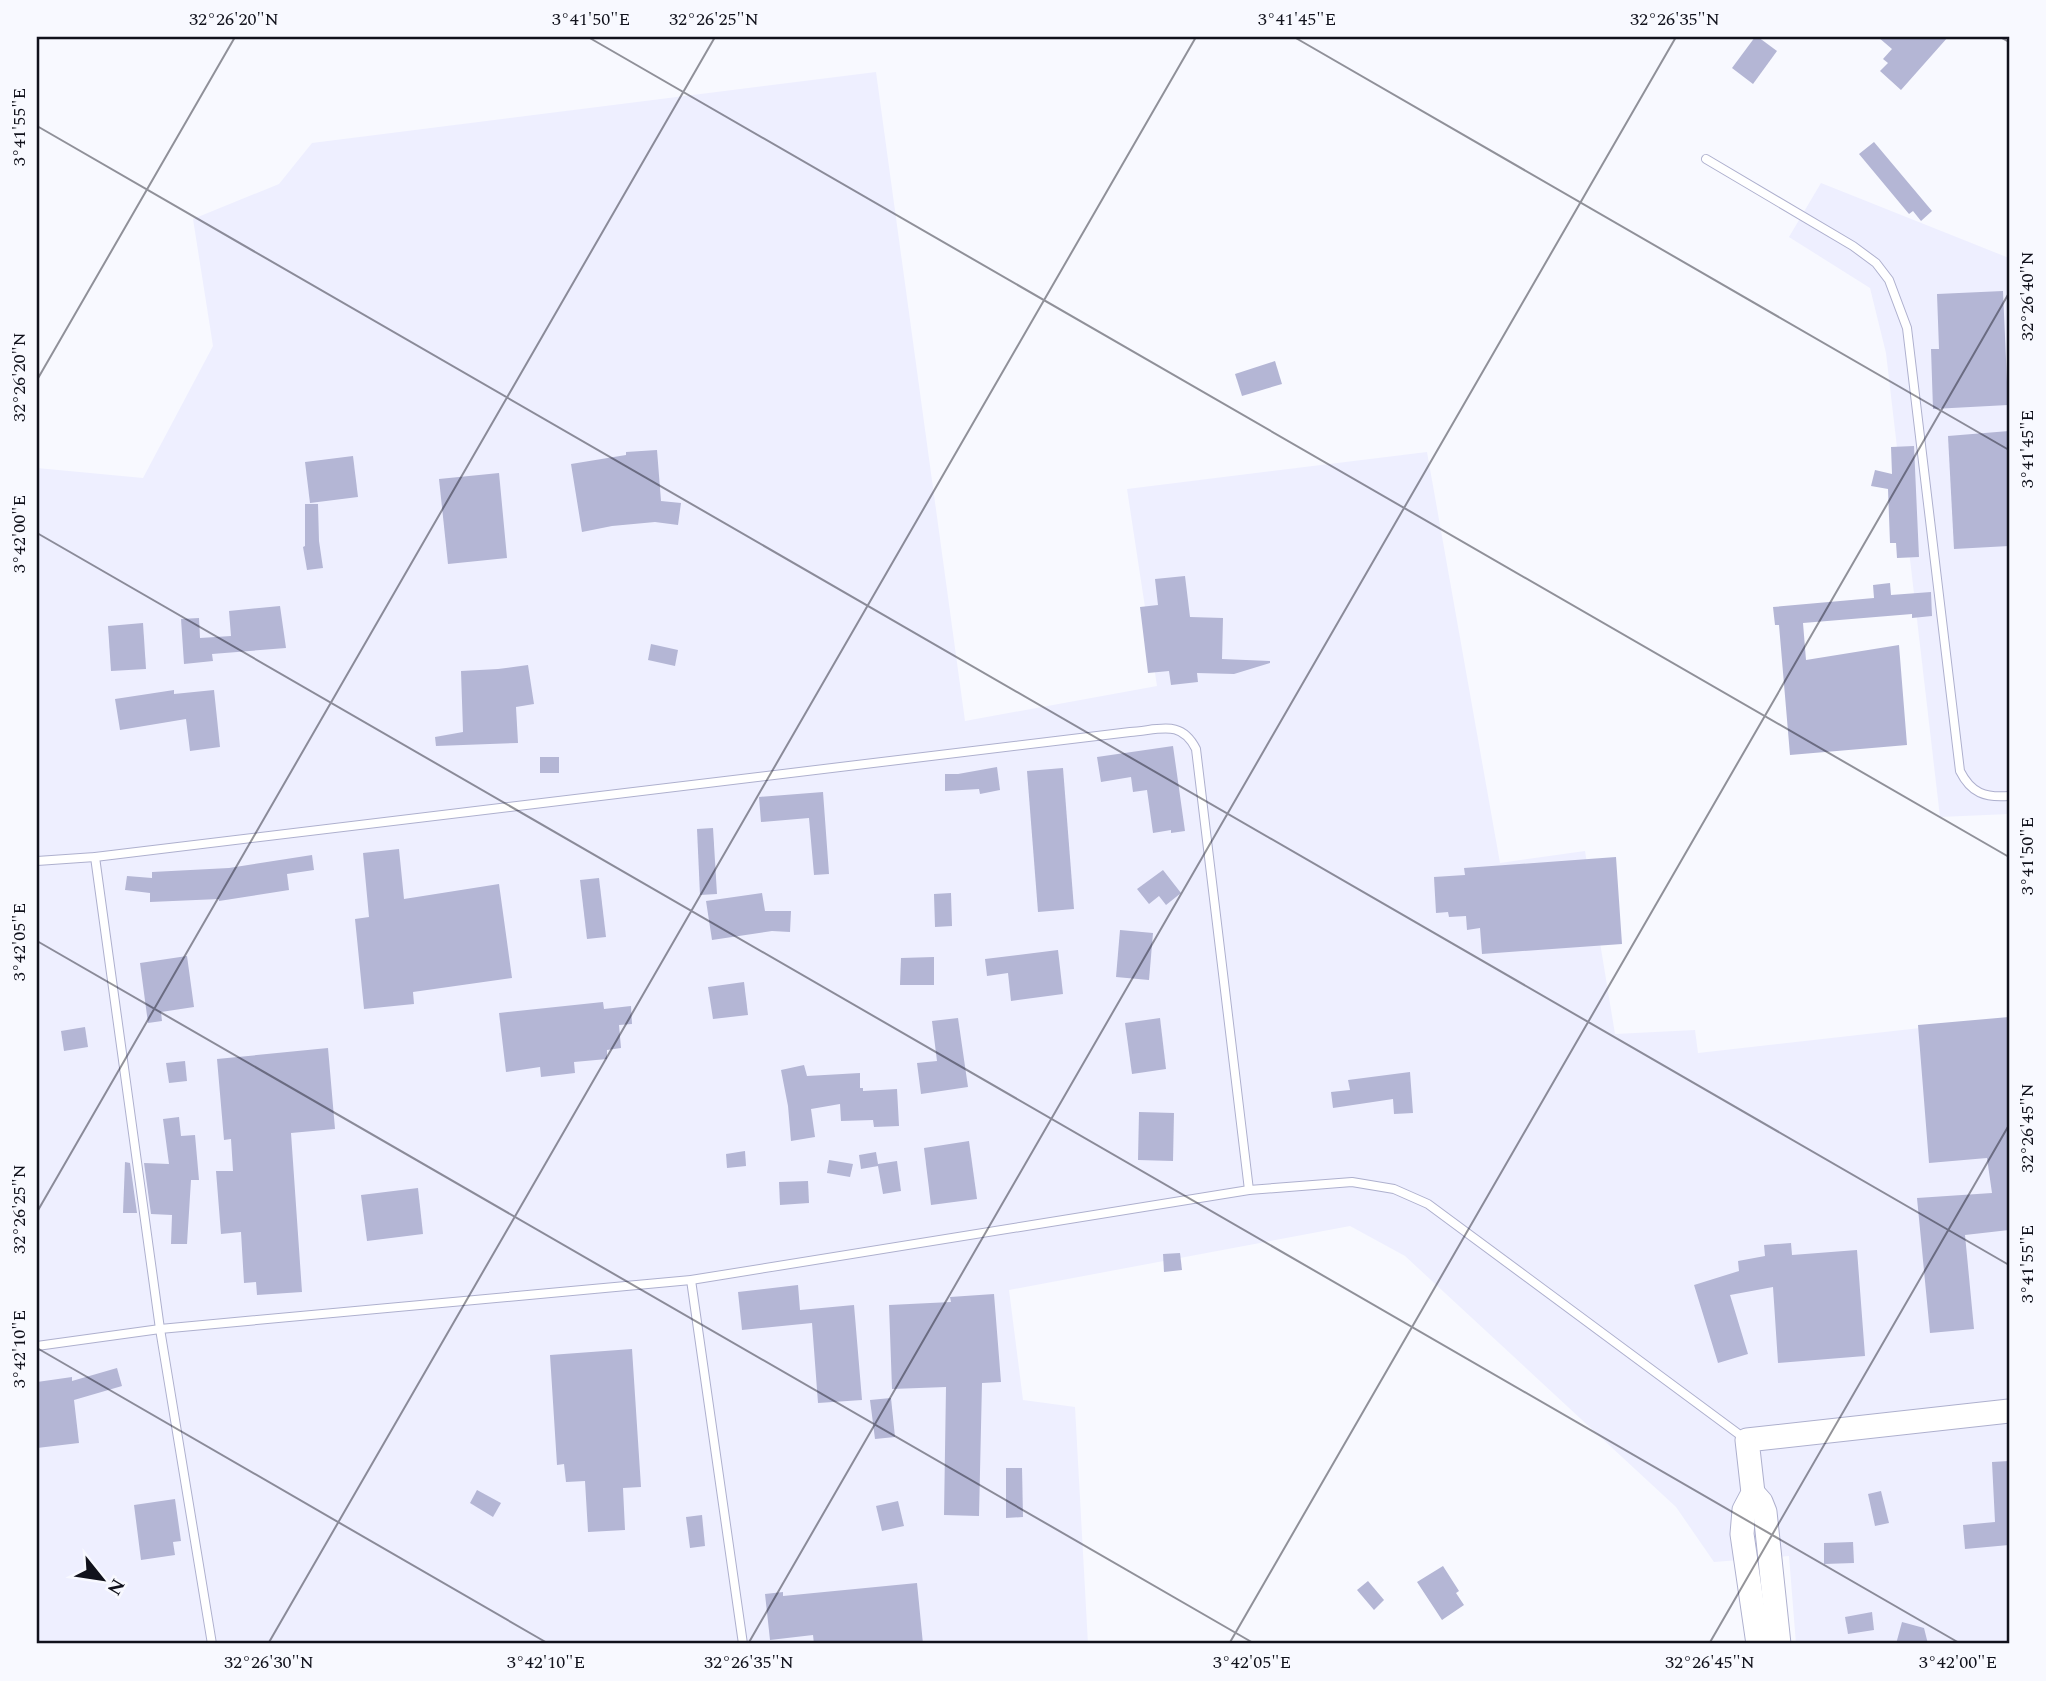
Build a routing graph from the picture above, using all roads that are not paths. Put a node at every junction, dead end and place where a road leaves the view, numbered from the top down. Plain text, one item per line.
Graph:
1 (1706, 159) dead end
2 (2009, 796) edge
3 (95, 857) junction
4 (37, 861) edge
5 (1250, 1190) junction
6 (691, 1280) junction
7 (160, 1329) junction
8 (37, 1346) edge
9 (2009, 1411) edge
10 (1747, 1440) junction
11 (1753, 1493) junction
12 (212, 1644) edge
13 (743, 1644) edge
14 (1758, 1644) edge
15 (1779, 1644) edge

1 - 2 lane
3 - 4 lane
3 - 5 lane
3 - 7 lane
5 - 6 lane
5 - 10 lane
6 - 7 lane
6 - 13 lane
7 - 8 lane
7 - 12 lane
9 - 10 main road
10 - 11 main road
11 - 14 main road
11 - 15 main road

